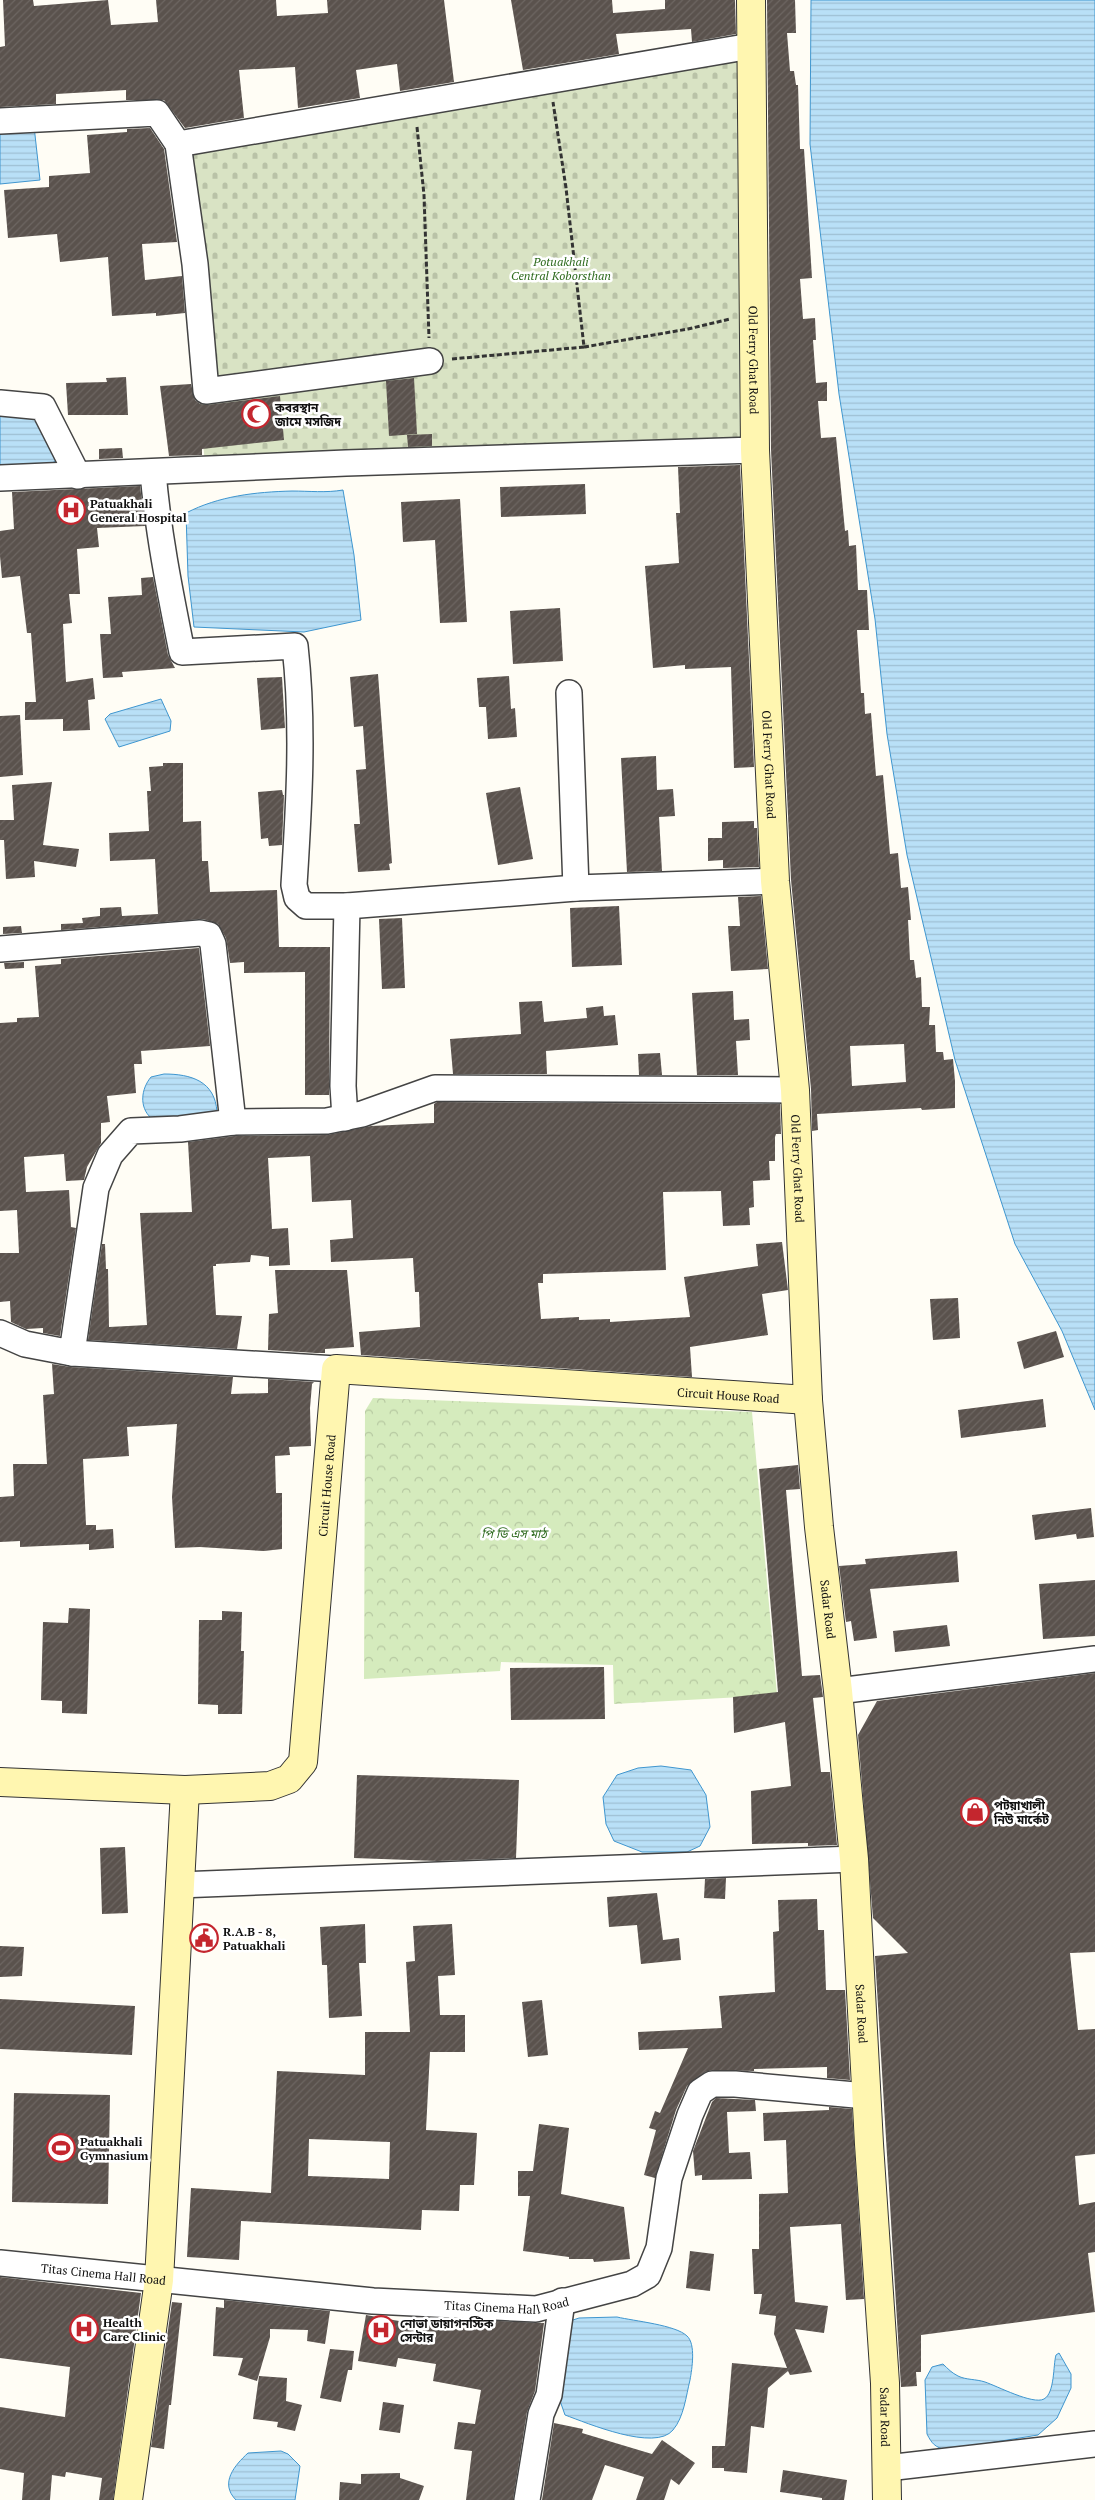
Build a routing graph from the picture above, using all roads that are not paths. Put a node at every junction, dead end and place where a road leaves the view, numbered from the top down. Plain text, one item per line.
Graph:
1 (751, 0) edge
2 (751, 46) junction
3 (0, 121) edge
4 (178, 144) junction
5 (430, 361) road end
6 (0, 404) edge
7 (755, 450) junction
8 (153, 472) junction
9 (78, 476) junction
10 (0, 478) edge
11 (569, 693) dead end
12 (775, 881) junction
13 (576, 888) junction
14 (347, 906) junction
15 (0, 949) edge
16 (795, 1090) junction
17 (345, 1118) junction
18 (233, 1122) junction
19 (0, 1333) edge
20 (72, 1353) junction
21 (336, 1369) junction
22 (808, 1400) junction
23 (819, 1527) joint
24 (1095, 1659) edge
25 (838, 1691) junction
26 (0, 1782) edge
27 (185, 1790) junction
28 (854, 1859) junction
29 (179, 1885) junction
30 (866, 2096) junction
31 (0, 2263) edge
32 (159, 2280) junction
33 (562, 2301) junction
34 (1095, 2444) edge
35 (887, 2468) junction
36 (128, 2500) edge
37 (527, 2500) edge
38 (887, 2500) edge

1 - 2 street, Old Ferry Ghat Road
2 - 4 street
2 - 7 street, Old Ferry Ghat Road
3 - 4 street
4 - 5 street
6 - 9 street
7 - 8 street
7 - 12 street, Old Ferry Ghat Road
8 - 9 street
8 - 14 street
9 - 10 street
11 - 13 street
12 - 13 street
12 - 16 street, Old Ferry Ghat Road
13 - 14 street
14 - 17 street
15 - 18 street
16 - 17 street
16 - 22 street, Old Ferry Ghat Road
17 - 18 street
18 - 20 street
19 - 20 street
20 - 21 street
21 - 22 street, Circuit House Road
21 - 27 street, Circuit House Road
22 - 23 street, Old Ferry Ghat Road
23 - 25 street, Sadar Road
24 - 25 street
25 - 28 street, Sadar Road
26 - 27 street, Circuit House Road
27 - 29 street
28 - 29 street
28 - 30 street, Sadar Road
29 - 32 street
30 - 33 street, Titas Cinema Hall Road
30 - 35 street, Sadar Road
31 - 32 street, Titas Cinema Hall Road
32 - 33 street, Titas Cinema Hall Road
32 - 36 street
33 - 37 street
34 - 35 street
35 - 38 street, Sadar Road

